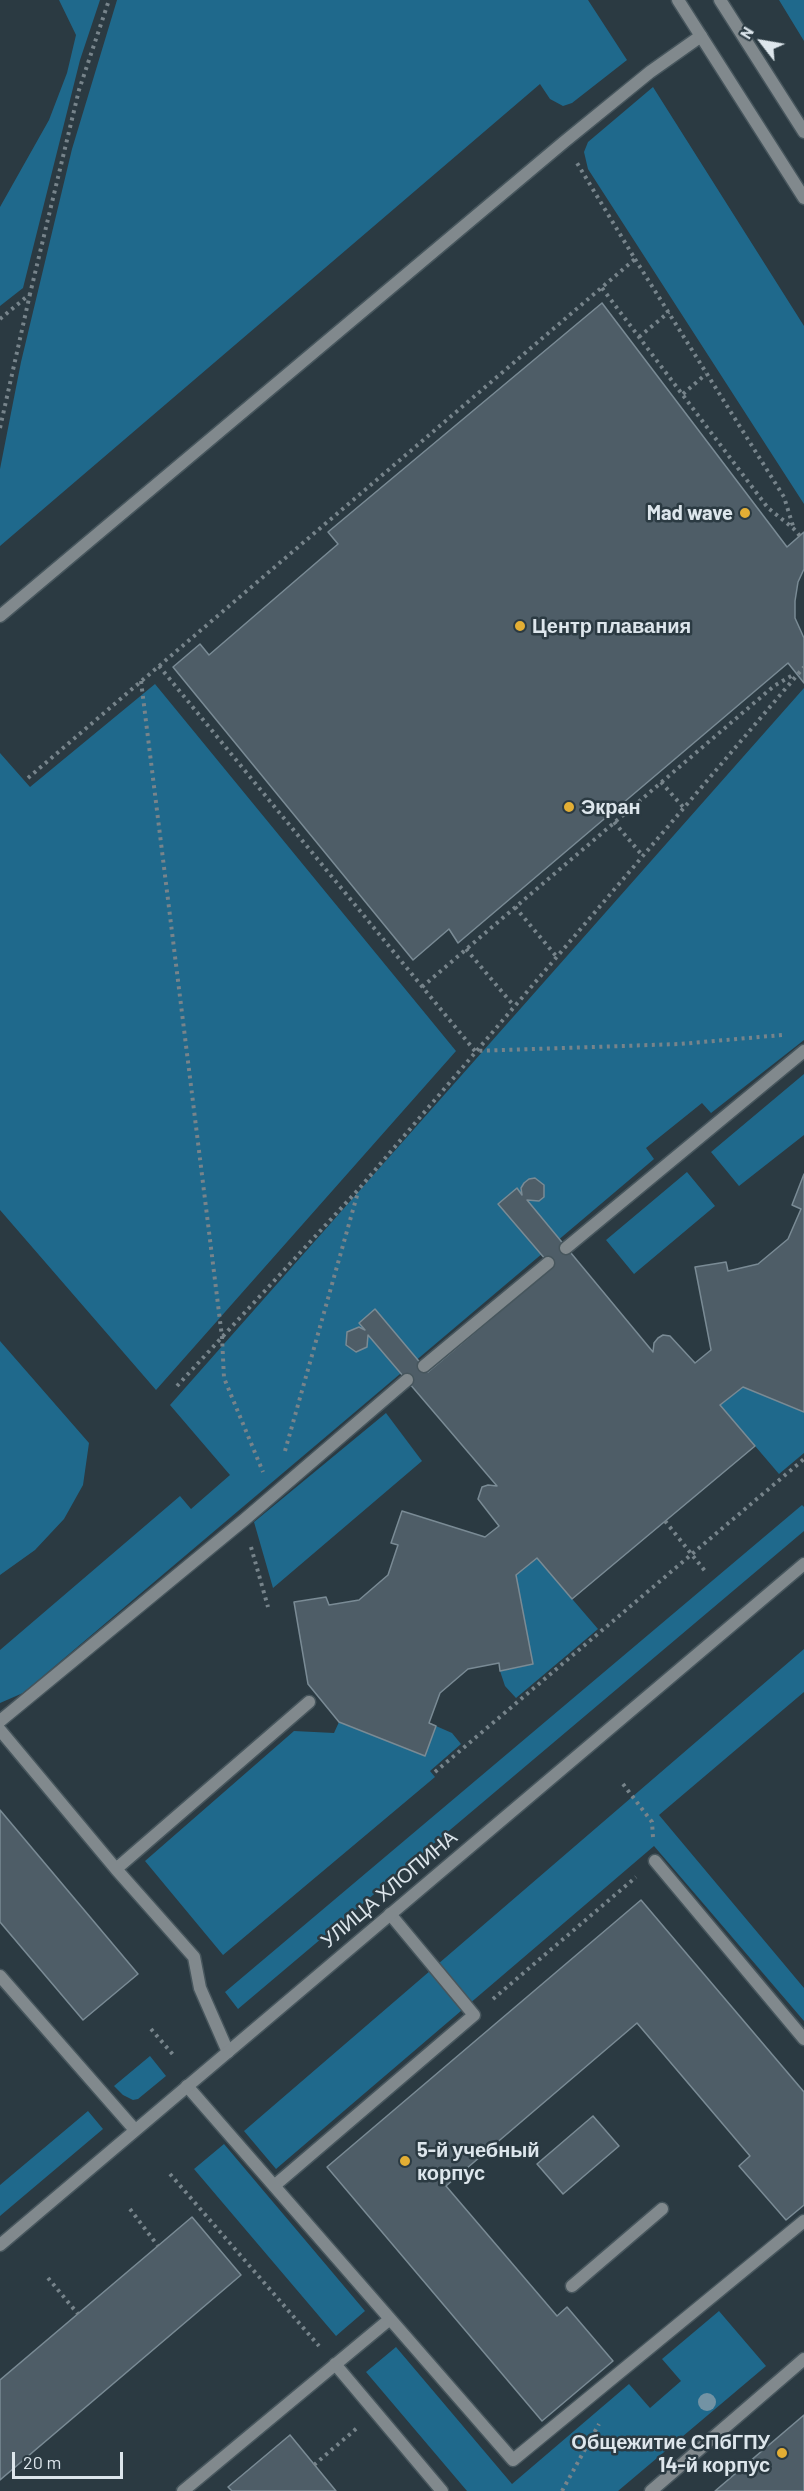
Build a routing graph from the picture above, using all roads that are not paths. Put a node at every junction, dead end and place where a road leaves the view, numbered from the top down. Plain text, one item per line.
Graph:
1 (678, 0) edge
2 (720, 0) edge
3 (701, 36) junction
4 (804, 132) edge
5 (804, 198) edge
6 (0, 616) edge
7 (804, 1051) edge
8 (566, 1248) dead end
9 (548, 1263) dead end
10 (424, 1366) dead end
11 (407, 1380) dead end
12 (804, 1564) edge
13 (309, 1702) dead end
14 (0, 1721) edge
15 (0, 1730) edge
16 (655, 1861) road end
17 (116, 1869) junction
18 (390, 1914) junction
19 (0, 1976) edge
20 (804, 2039) edge
21 (228, 2052) junction
22 (187, 2086) junction
23 (135, 2130) junction
24 (274, 2186) junction
25 (662, 2209) dead end
26 (804, 2221) edge
27 (0, 2245) edge
28 (572, 2286) dead end
29 (390, 2319) junction
30 (804, 2359) edge
31 (335, 2364) junction
32 (183, 2491) edge
33 (442, 2491) edge
34 (651, 2491) edge

1 - 3 street
2 - 4 street
3 - 5 street
3 - 6 street
7 - 8 street
9 - 10 street
11 - 14 street
12 - 18 street, УЛИЦА ХЛОПИНА
13 - 17 street
15 - 17 street
16 - 20 street
17 - 21 street
18 - 21 street, УЛИЦА ХЛОПИНА
18 - 24 street
19 - 23 street
21 - 22 street, УЛИЦА ХЛОПИНА
22 - 23 street, УЛИЦА ХЛОПИНА
22 - 24 street
23 - 27 street, УЛИЦА ХЛОПИНА
24 - 29 street
25 - 28 street
26 - 29 street
29 - 31 street
30 - 34 street
31 - 32 street
31 - 33 street

